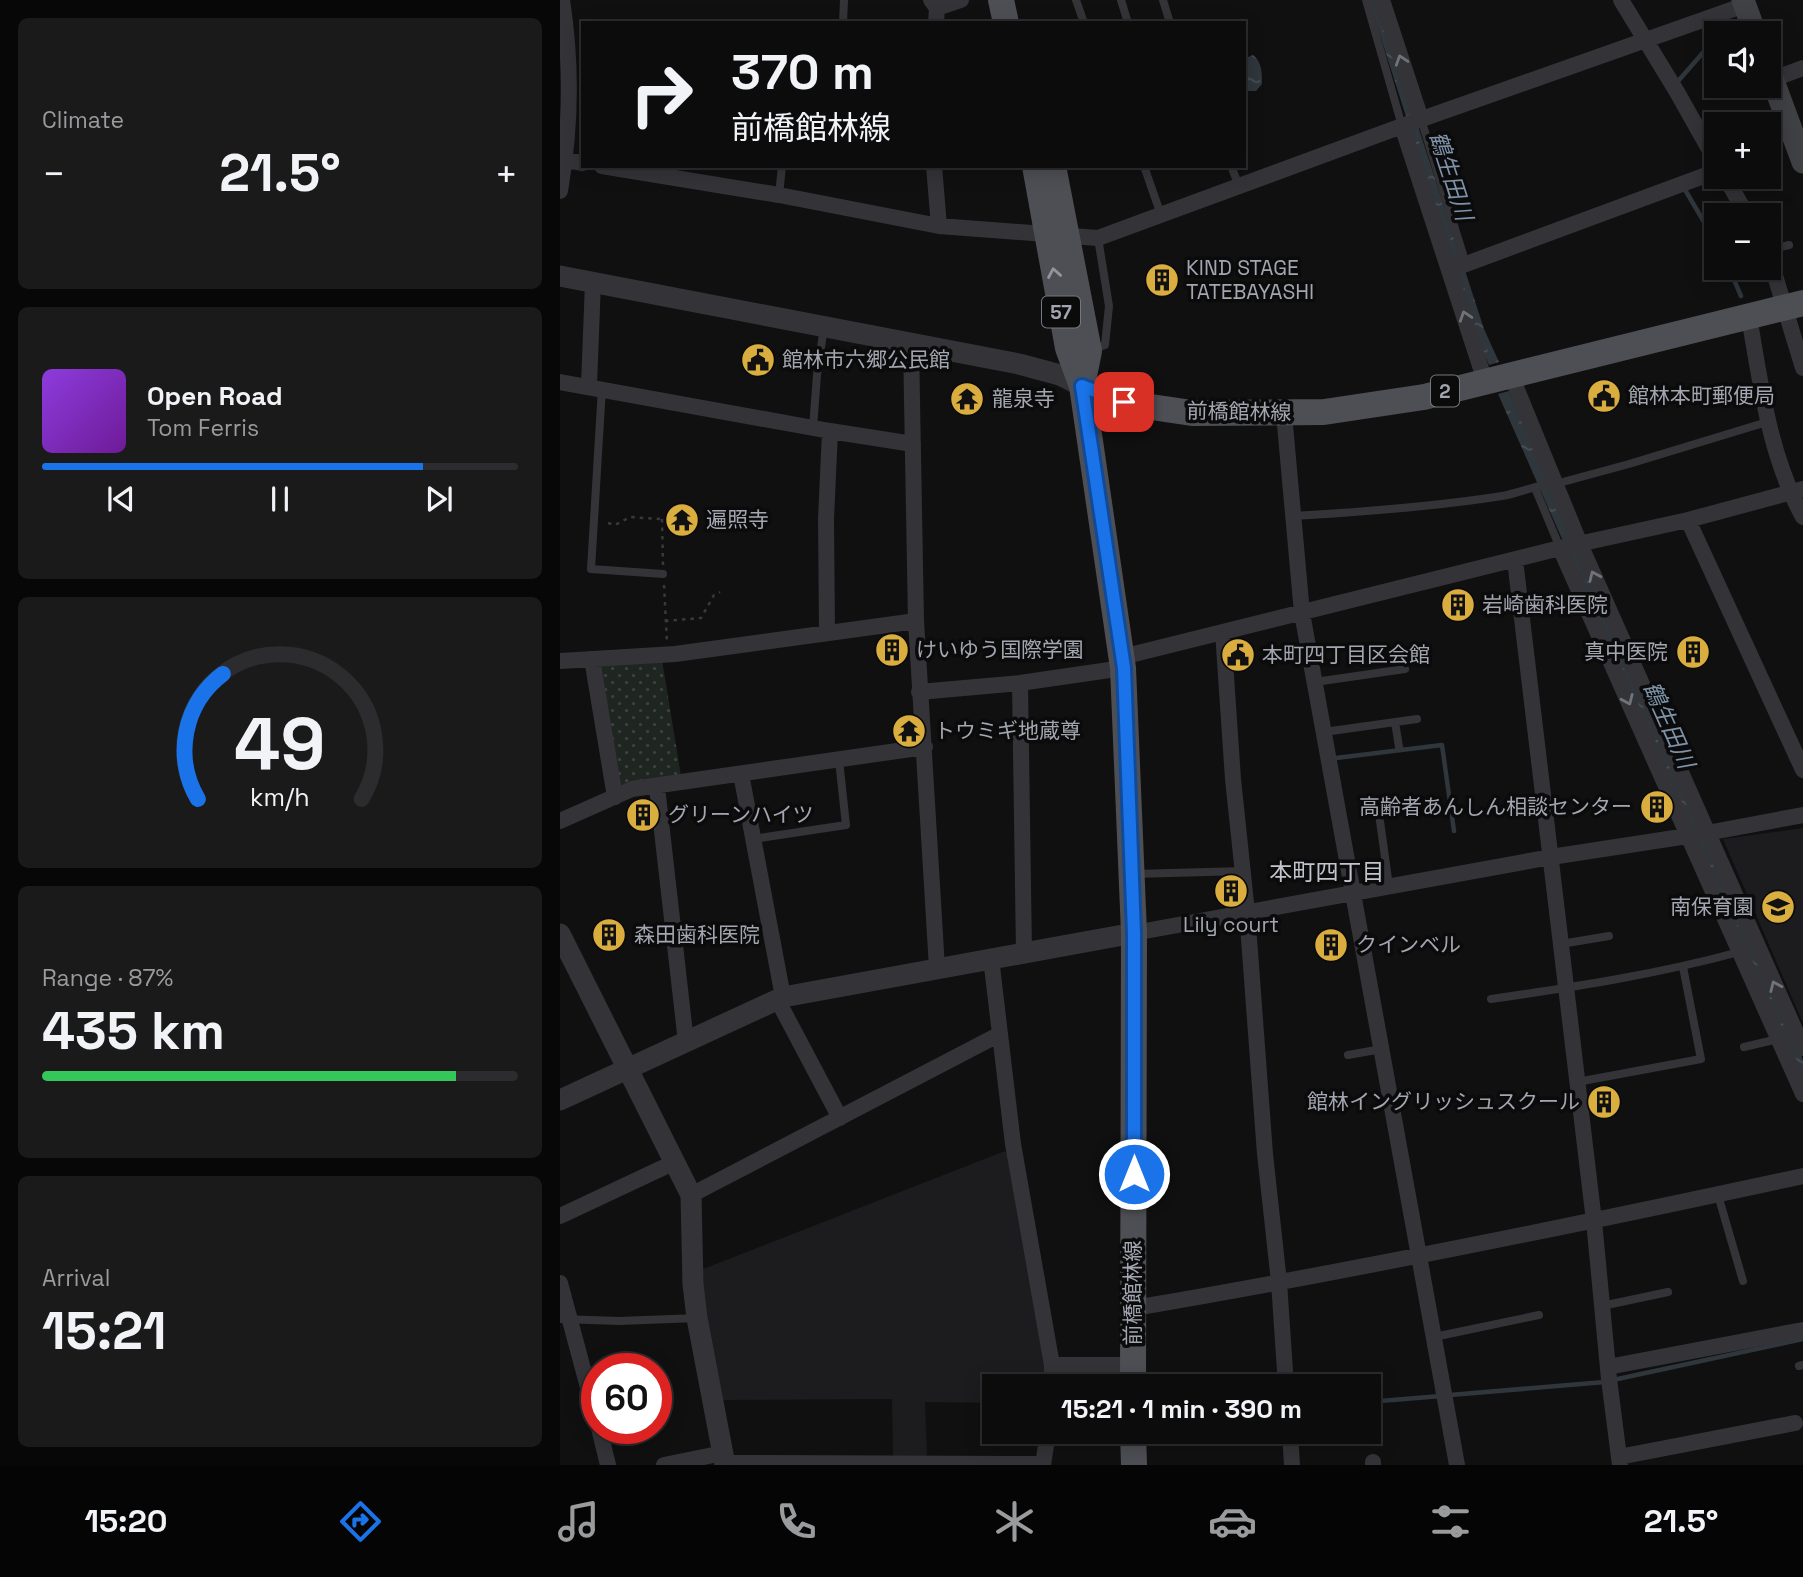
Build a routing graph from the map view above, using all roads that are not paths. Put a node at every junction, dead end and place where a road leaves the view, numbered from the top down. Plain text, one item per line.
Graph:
1 (562, 0) edge
2 (844, 0) edge
3 (961, 0) edge
4 (1001, 0) edge
5 (1019, 0) edge
6 (1076, 0) edge
7 (1121, 0) edge
8 (1163, 0) edge
9 (1366, 0) edge
10 (1382, 0) edge
11 (1620, 0) edge
12 (1744, 3) edge
13 (935, 10) edge
14 (843, 21) edge
15 (1006, 21) edge
16 (1024, 21) edge
17 (1083, 21) edge
18 (1127, 21) edge
19 (1169, 21) edge
20 (1751, 21) edge
21 (1646, 40) junction
22 (1803, 68) edge
23 (1781, 73) edge
24 (1779, 98) edge
25 (1412, 122) junction
26 (1704, 140) edge
27 (563, 160) edge
28 (1803, 162) edge
29 (581, 163) edge
30 (614, 168) edge
31 (782, 168) edge
32 (934, 168) edge
33 (1036, 168) edge
34 (1053, 168) edge
35 (1145, 168) edge
36 (1704, 176) edge
37 (560, 191) edge
38 (779, 195) junction
39 (1161, 215) junction
40 (939, 226) junction
41 (1057, 236) junction
42 (1098, 238) junction
43 (1789, 245) dead end
44 (1781, 247) edge
45 (1459, 267) junction
46 (560, 276) edge
47 (1781, 279) edge
48 (593, 282) junction
49 (1795, 305) edge
50 (1749, 317) junction
51 (824, 327) junction
52 (911, 344) junction
53 (1089, 351) junction
54 (1803, 368) edge
55 (1511, 375) junction
56 (1485, 381) junction
57 (560, 382) edge
58 (1082, 386) junction
59 (596, 387) junction
60 (1284, 414) junction
61 (1767, 422) junction
62 (813, 428) junction
63 (830, 432) junction
64 (913, 443) junction
65 (1552, 483) junction
66 (1536, 487) junction
67 (1797, 491) edge
68 (1293, 516) junction
69 (1803, 517) edge
70 (1688, 520) junction
71 (1570, 546) junction
72 (1516, 560) junction
73 (663, 574) road end
74 (1302, 613) junction
75 (916, 621) junction
76 (827, 632) junction
77 (1223, 632) junction
78 (592, 659) junction
79 (560, 660) edge
80 (1123, 663) junction
81 (1405, 669) dead end
82 (1315, 682) junction
83 (1020, 683) junction
84 (919, 692) junction
85 (1417, 719) dead end
86 (1395, 722) junction
87 (1324, 732) junction
88 (925, 747) junction
89 (1399, 747) dead end
90 (1799, 752) edge
91 (838, 760) junction
92 (1803, 770) edge
93 (741, 774) junction
94 (657, 787) junction
95 (615, 797) junction
96 (1378, 814) dead end
97 (1803, 815) edge
98 (560, 821) edge
99 (1697, 834) junction
100 (753, 839) junction
101 (1551, 857) junction
102 (1243, 871) junction
103 (1131, 874) junction
104 (1389, 886) junction
105 (1354, 892) junction
106 (1247, 912) junction
107 (1134, 933) junction
108 (560, 934) edge
109 (1609, 936) dead end
110 (1561, 944) junction
111 (1739, 952) junction
112 (1024, 953) junction
113 (991, 958) junction
114 (1683, 967) junction
115 (937, 968) junction
116 (1566, 988) junction
117 (780, 998) junction
118 (1491, 999) dead end
119 (1000, 1034) junction
120 (1778, 1039) junction
121 (686, 1042) junction
122 (1744, 1047) dead end
123 (1803, 1048) edge
124 (1382, 1049) junction
125 (1348, 1055) dead end
126 (628, 1069) junction
127 (1577, 1082) junction
128 (1803, 1094) edge
129 (560, 1100) edge
130 (840, 1118) junction
131 (675, 1163) junction
132 (1803, 1176) edge
133 (691, 1195) junction
134 (1718, 1195) junction
135 (560, 1216) edge
136 (1594, 1221) junction
137 (1418, 1256) junction
138 (1743, 1281) dead end
139 (1279, 1282) junction
140 (560, 1283) edge
141 (1668, 1292) dead end
142 (1602, 1306) junction
143 (1134, 1308) junction
144 (1539, 1315) dead end
145 (697, 1318) junction
146 (565, 1319) edge
147 (1803, 1330) edge
148 (1434, 1337) junction
149 (1052, 1365) junction
150 (1608, 1367) junction
151 (581, 1370) edge
152 (1052, 1374) edge
153 (1118, 1374) edge
154 (1133, 1374) edge
155 (1285, 1374) edge
156 (1794, 1423) dead end
157 (603, 1444) edge
158 (1046, 1444) edge
159 (1133, 1444) edge
160 (1291, 1444) edge
161 (724, 1460) edge
162 (1620, 1461) edge
163 (608, 1465) edge
164 (664, 1465) edge
165 (923, 1465) edge
166 (1043, 1465) edge
167 (1134, 1465) edge
168 (1292, 1465) edge
169 (1457, 1465) edge

1 - 27 street
2 - 14 lane
3 - 13 street
4 - 15 main road
5 - 16 main road
6 - 17 lane
7 - 18 lane
8 - 19 lane
9 - 25 lane
25 -> 10 street
11 - 21 street
12 - 20 main road
12 - 21 street
21 - 25 street
21 - 26 street
22 - 23 street
24 - 28 main road
25 - 39 street
25 - 45 street
27 - 29 street
27 - 37 street
30 - 38 street
31 - 38 lane
32 - 40 street
33 - 41 main road, 57
34 - 41 main road, 57
35 - 39 lane
36 - 45 street
38 - 40 street
39 - 42 street
40 - 41 street
41 - 42 street
41 - 53 main road, 57
58 -> 41 main road, 57
42 - 53 lane
43 - 44 lane
56 -> 45 street
46 - 48 street
47 - 49 street
48 - 51 street
48 - 59 street
49 - 50 main road, 前橋館林線 / 2
49 - 54 street
50 - 55 main road, 前橋館林線 / 2
50 - 61 street
51 - 52 street
51 - 62 lane
52 - 58 street
52 - 64 street
53 - 58 main road, 57
55 - 56 main road, 前橋館林線 / 2
55 - 65 street
56 - 60 main road, 前橋館林線 / 2
57 - 59 street
58 - 60 main road, 前橋館林線 / 2
58 - 80 main road, 前橋館林線
59 - 62 street
59 - 73 lane
60 - 68 street
61 - 65 lane
61 - 67 street
62 - 63 street
63 - 64 street
63 - 76 street
64 - 75 street
65 - 66 lane
65 - 71 street
66 - 68 lane
66 - 71 lane
67 - 69 street
67 - 70 street
68 - 74 street
70 - 71 street
70 - 90 street
71 - 72 street
71 - 99 street
72 - 74 street
72 - 101 street
74 - 77 street
74 - 82 street
75 - 76 street
75 - 84 street
76 - 78 street
77 - 80 street
77 - 102 street
78 - 79 street
78 - 95 street
80 - 83 street
80 - 103 main road, 前橋館林線
81 - 82 lane
82 - 87 street
83 - 84 street
83 - 112 street
84 - 88 street
85 - 86 lane
86 - 87 lane
86 - 89 lane
87 - 105 street
88 - 91 street
88 - 115 street
90 - 92 street
91 - 93 street
91 - 100 lane
93 - 94 street
93 - 100 street
94 - 95 street
94 - 121 street
95 - 98 street
96 - 104 lane
97 - 99 street
99 - 101 street
99 - 111 street
123 -> 99 street
100 - 117 street
101 - 104 street
101 - 110 street
102 - 103 lane
102 - 106 street
103 - 107 main road, 前橋館林線
104 - 105 street
105 - 106 street
105 - 124 street
106 - 107 street
106 - 139 street
107 - 112 street
107 - 143 main road, 前橋館林線
108 - 126 street
109 - 110 lane
110 - 116 street
111 - 114 lane
111 - 120 street
112 - 113 street
113 - 115 street
113 - 119 street
114 - 116 lane
114 - 127 lane
115 - 117 street
116 - 118 lane
116 - 127 street
117 - 121 street
117 - 130 street
119 - 130 street
119 - 149 street
120 - 122 lane
120 - 128 street
121 - 126 street
124 - 125 lane
124 - 137 street
126 - 129 street
126 - 131 street
127 - 136 street
130 - 133 street
131 - 133 street
131 - 135 street
132 - 134 street
133 - 145 street
134 - 136 street
134 - 138 lane
136 - 137 street
136 - 142 street
137 - 139 street
137 - 148 street
139 - 143 street
139 - 155 street
140 - 146 street
141 - 142 lane
142 - 150 street
143 - 154 main road, 前橋館林線
144 - 148 lane
145 - 146 lane
145 - 161 street
146 - 151 street
147 - 150 street
148 - 169 street
149 - 152 street
149 - 153 street
150 - 162 street
156 - 162 street
157 - 163 street
158 - 166 street
159 - 167 main road
160 - 168 street
161 - 164 street
161 - 165 street
165 - 166 street

